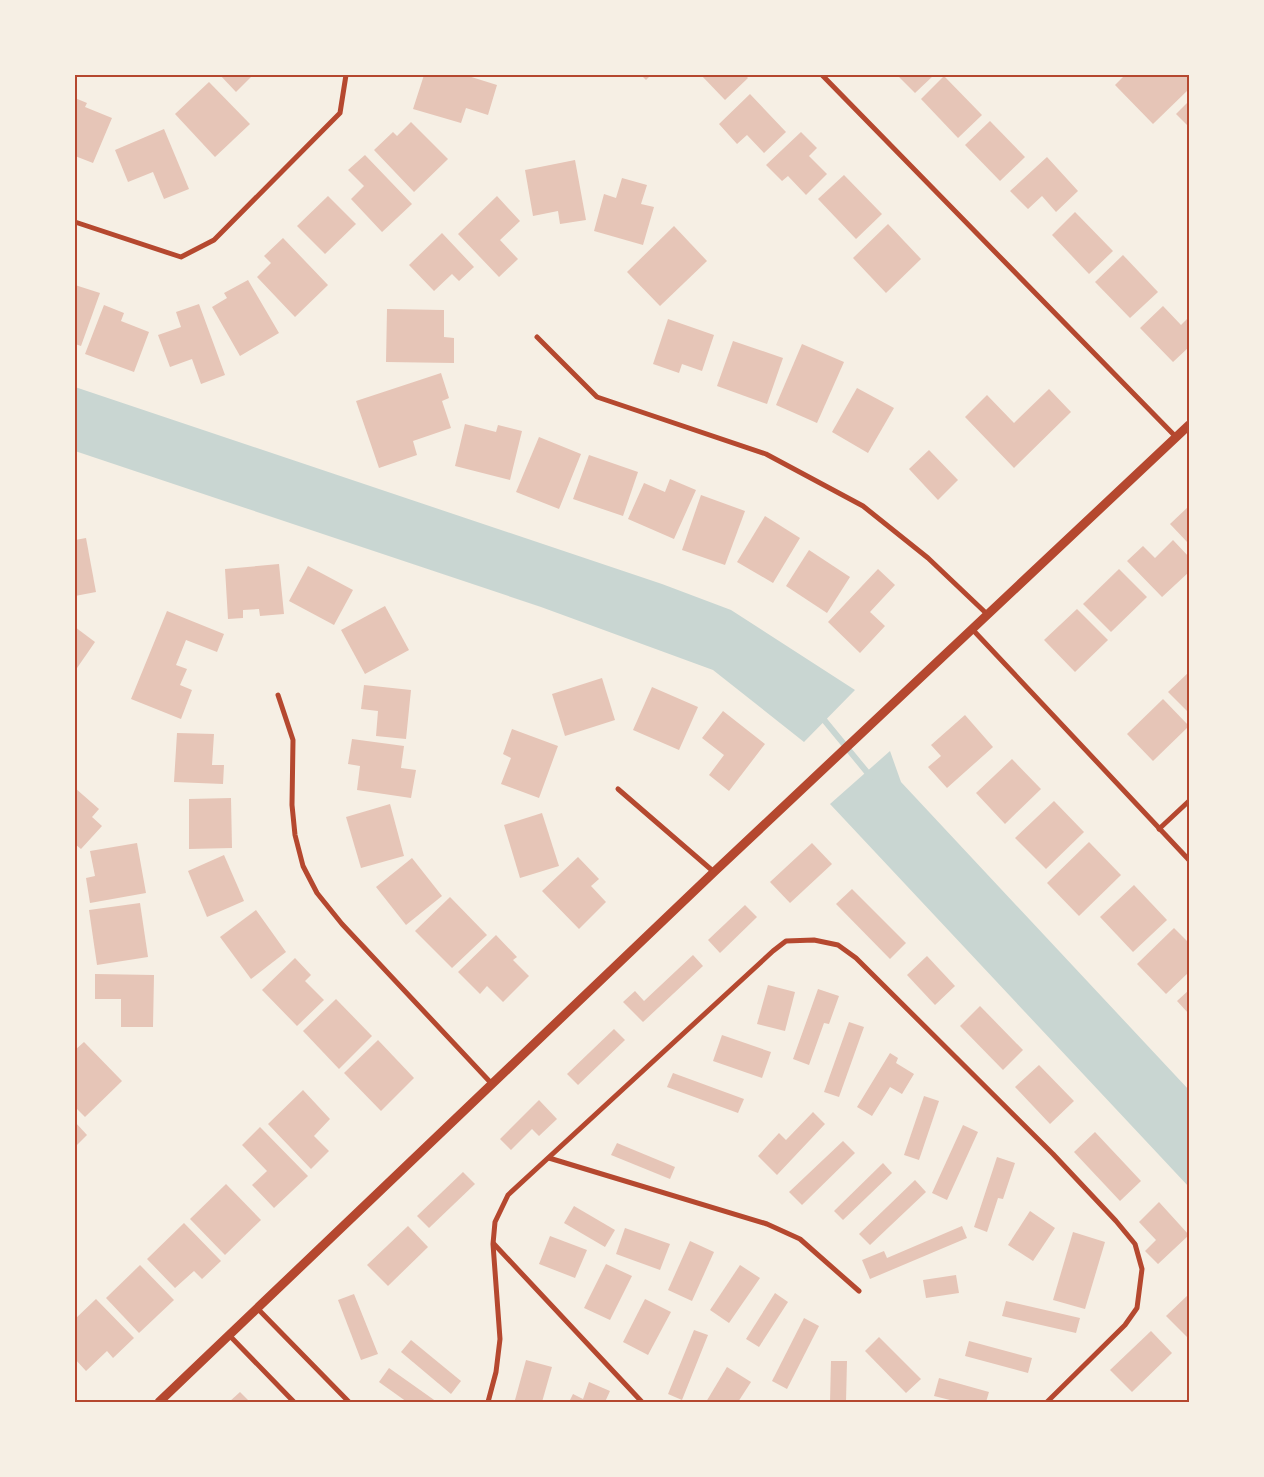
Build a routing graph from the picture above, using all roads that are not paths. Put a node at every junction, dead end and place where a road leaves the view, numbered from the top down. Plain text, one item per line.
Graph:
1 (346, 75) edge
2 (822, 75) edge
3 (75, 222) edge
4 (537, 337) dead end
5 (1189, 425) edge
6 (1176, 437) junction
7 (988, 615) junction
8 (972, 630) junction
9 (278, 694) dead end
10 (618, 788) dead end
11 (1189, 801) edge
12 (1160, 829) junction
13 (1189, 860) edge
14 (714, 872) junction
15 (492, 1084) junction
16 (548, 1158) junction
17 (493, 1244) junction
18 (859, 1291) dead end
19 (256, 1308) junction
20 (229, 1335) junction
21 (159, 1402) edge
22 (294, 1402) edge
23 (349, 1402) edge
24 (488, 1402) edge
25 (642, 1402) edge
26 (1047, 1402) edge

1 - 3 street
2 - 6 street
4 - 7 street
5 - 6 street
6 - 7 street
7 - 8 street
8 - 12 street
8 - 14 street
9 - 15 street
10 - 14 street
11 - 12 street
12 - 13 street
14 - 15 street
15 - 19 street
16 - 17 street
16 - 18 street
16 - 26 street
17 - 24 street
17 - 25 street
19 - 20 street
19 - 23 street
20 - 21 street
20 - 22 street

